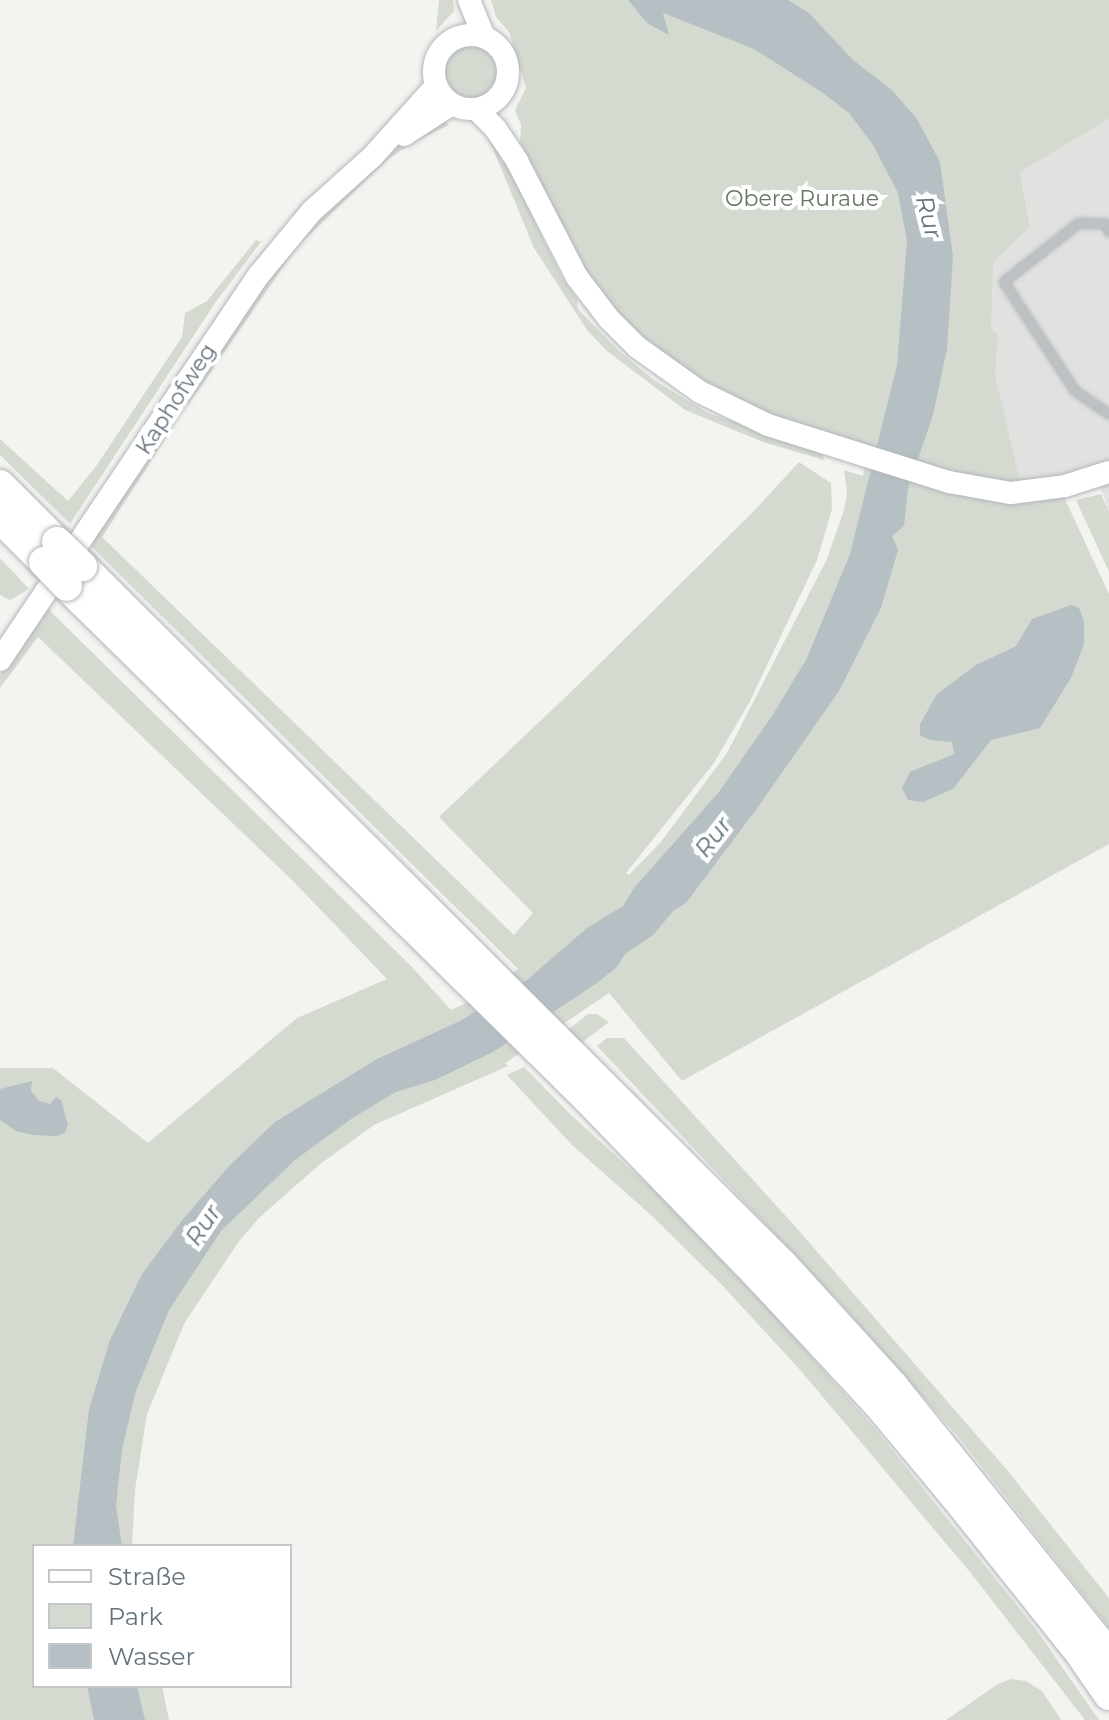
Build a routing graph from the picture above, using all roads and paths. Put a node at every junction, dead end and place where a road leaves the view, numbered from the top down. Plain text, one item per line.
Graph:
1 (458, 0) edge
2 (469, 0) edge
3 (457, 37) junction
4 (484, 37) junction
5 (436, 86) junction
6 (500, 96) junction
7 (452, 104) junction
8 (476, 109) junction
9 (373, 156) junction
10 (517, 161) junction
11 (1109, 232) edge
12 (1109, 414) edge
13 (1109, 472) edge
14 (0, 485) edge
15 (0, 518) edge
16 (50, 552) junction
17 (0, 660) edge
18 (595, 1090) junction
19 (1109, 1655) edge
20 (1109, 1695) edge

1 - 3 main road
2 - 4 main road
3 - 4 main road
3 - 5 main road
4 - 6 main road
5 - 7 main road
5 - 9 main road, Kaphofweg
6 - 8 main road
6 - 10 main road
7 - 8 main road
7 - 9 main road, Kaphofweg
8 - 10 main road
9 - 17 main road, Kaphofweg
10 - 13 main road
11 - 12 lane
14 - 16 highway
15 - 16 highway
16 - 18 highway, bridge
18 - 19 highway
18 - 20 highway

